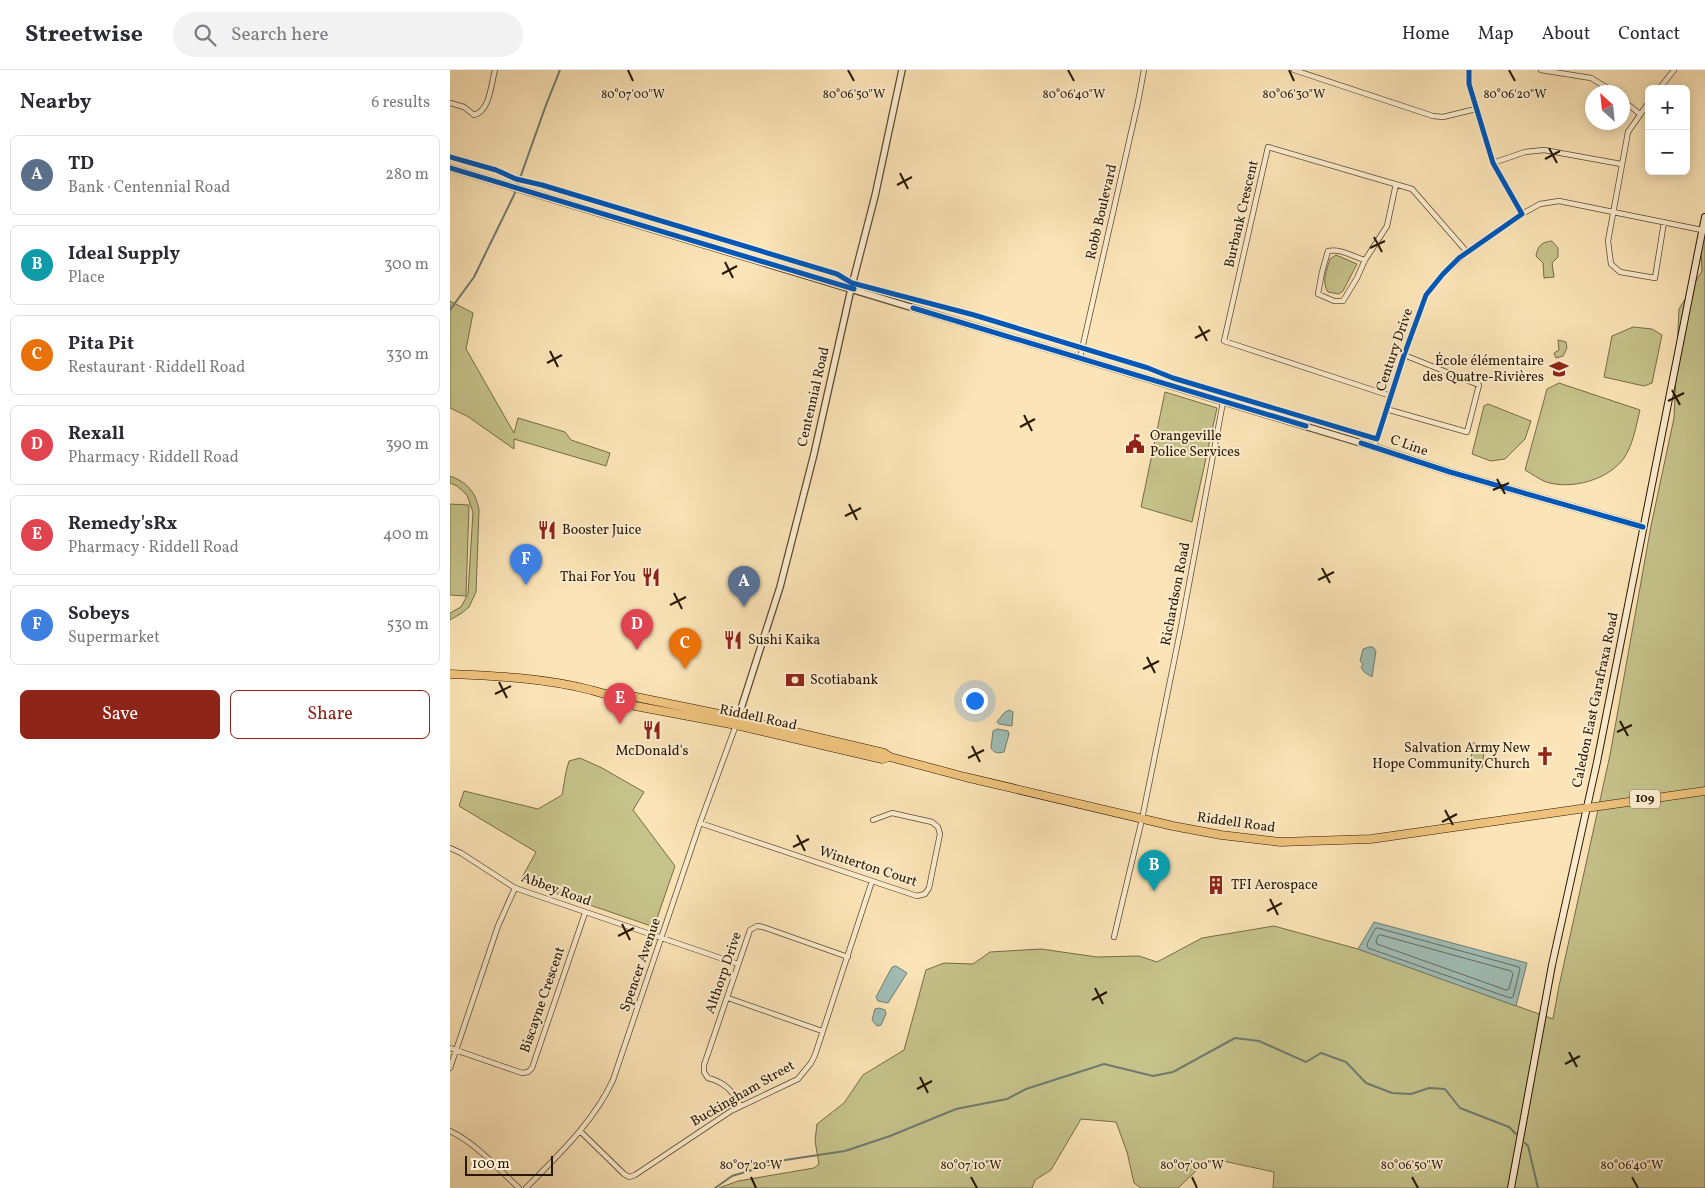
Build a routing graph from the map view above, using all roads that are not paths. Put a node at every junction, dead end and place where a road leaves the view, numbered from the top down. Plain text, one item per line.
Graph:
1 (495, 70) edge
2 (902, 70) edge
3 (1144, 70) edge
4 (1294, 70) edge
5 (1469, 70) edge
6 (1542, 70) edge
7 (1674, 70) edge
8 (1602, 85) edge
9 (1662, 85) edge
10 (450, 103) edge
11 (1630, 106) edge
12 (1645, 107) edge
13 (1476, 109) junction
14 (1640, 114) junction
15 (1493, 163) junction
16 (1621, 164) junction
17 (450, 168) edge
18 (1396, 184) junction
19 (1612, 212) junction
20 (1522, 214) junction
21 (1705, 217) edge
22 (1664, 222) junction
23 (1702, 230) junction
24 (1467, 252) junction
25 (1365, 260) junction
26 (851, 289) junction
27 (1404, 355) junction
28 (1080, 358) junction
29 (1391, 396) junction
30 (1223, 402) junction
31 (1386, 409) junction
32 (1374, 447) junction
33 (1644, 527) junction
34 (450, 674) edge
35 (736, 722) junction
36 (1705, 791) edge
37 (1586, 808) junction
38 (1142, 819) junction
39 (873, 820) dead end
40 (700, 823) junction
41 (450, 848) edge
42 (872, 881) junction
43 (515, 888) junction
44 (585, 913) junction
45 (662, 938) junction
46 (1114, 938) dead end
47 (848, 957) junction
48 (738, 964) junction
49 (728, 998) junction
50 (822, 1031) junction
51 (450, 1048) edge
52 (456, 1050) junction
53 (450, 1068) edge
54 (740, 1106) junction
55 (450, 1132) edge
56 (580, 1132) junction
57 (519, 1188) edge
58 (526, 1188) edge
59 (1511, 1188) edge

1 - 10 street
2 - 26 street, Centennial Road
3 - 28 street, Robb Boulevard
4 - 13 street
5 - 13 street
6 - 8 street
7 - 9 street
11 - 14 street
12 - 14 street
13 - 15 street
14 - 16 street
15 - 16 street
15 - 20 street
16 - 19 street
17 - 26 street, C Line
18 - 24 street, Burbank Crescent
18 - 25 street
18 - 29 street, Burbank Crescent
19 - 20 street, Century Drive
19 - 22 street, Century Drive
19 - 22 street
20 - 24 street, Century Drive
21 - 23 main road, Caledon East Garafraxa Road
22 - 23 street, Century Drive
23 - 33 main road, Caledon East Garafraxa Road
24 - 27 street, Century Drive
25 - 25 street
26 - 28 street, C Line
26 - 35 street, Centennial Road
27 - 29 street, Century Drive
27 - 31 street
28 - 30 street, C Line
29 - 31 street, Century Drive
30 - 32 street, C Line
30 - 38 street, Richardson Road
31 - 32 street, Century Drive
32 - 33 street, C Line
33 - 37 main road, Caledon East Garafraxa Road
34 - 35 main road, Riddell Road
35 - 38 main road, Riddell Road
35 - 40 street, Spencer Avenue
36 - 37 main road, 109
37 - 38 main road, Riddell Road
37 - 59 main road, Caledon East Garafraxa Road
38 - 46 street, Richardson Road
39 - 42 street, Winterton Court
40 - 42 street, Winterton Court
40 - 45 street, Spencer Avenue
41 - 43 street, Abbey Road
42 - 47 street, Buckingham Street
43 - 44 street, Abbey Road
43 - 52 street
44 - 45 street, Abbey Road
44 - 52 street, Biscayne Crescent
45 - 48 street, Abbey Road
45 - 56 street, Spencer Avenue
47 - 48 street, Althorp Drive
47 - 50 street, Buckingham Street
48 - 49 street, Althorp Drive
49 - 50 street
49 - 54 street, Althorp Drive
50 - 54 street, Buckingham Street
51 - 52 street, Biscayne Crescent
52 - 53 street
54 - 56 street, Buckingham Street
55 - 57 street
56 - 58 street, Spencer Avenue

